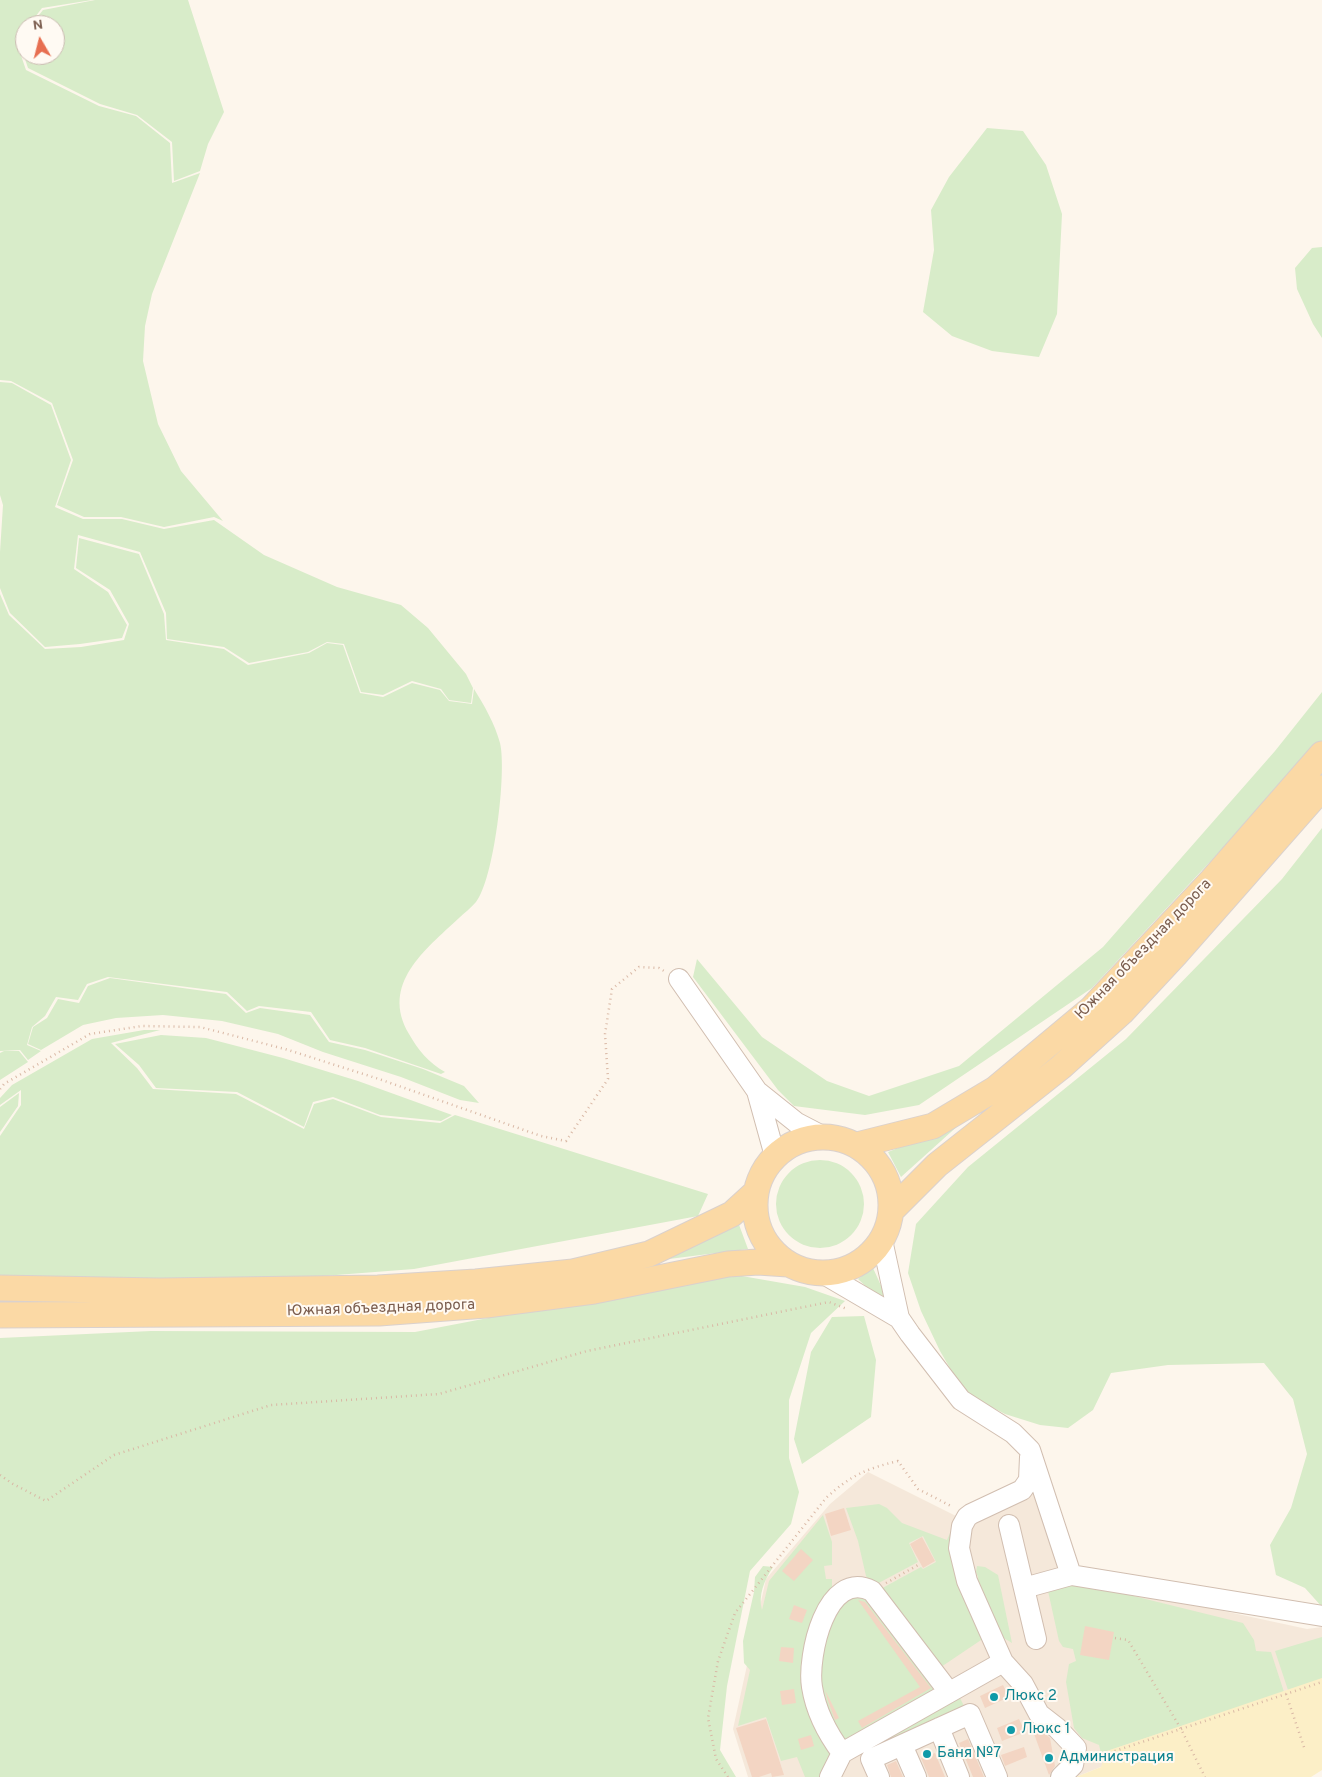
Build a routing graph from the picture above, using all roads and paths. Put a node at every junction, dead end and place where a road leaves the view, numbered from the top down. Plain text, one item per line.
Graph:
1 (1322, 754) edge
2 (1322, 788) edge
3 (679, 979) joint
4 (0, 1089) edge
5 (757, 1091) junction
6 (824, 1137) junction
7 (856, 1146) junction
8 (776, 1156) junction
9 (756, 1193) junction
10 (891, 1211) junction
11 (882, 1240) junction
12 (788, 1264) junction
13 (824, 1274) junction
14 (0, 1288) edge
15 (55, 1289) junction
16 (847, 1309) dead end
17 (0, 1315) edge
18 (53, 1315) junction
19 (899, 1318) junction
20 (1030, 1450) junction
21 (0, 1475) edge
22 (971, 1514) junction
23 (1009, 1525) dead end
24 (918, 1565) dead end
25 (1072, 1575) junction
26 (1024, 1588) junction
27 (872, 1591) junction
28 (1322, 1616) edge
29 (1115, 1638) dead end
30 (1036, 1639) dead end
31 (1003, 1662) junction
32 (1322, 1682) edge
33 (949, 1692) junction
34 (1286, 1694) junction
35 (940, 1728) junction
36 (1181, 1729) junction
37 (902, 1745) junction
38 (1305, 1750) dead end
39 (842, 1753) junction
40 (1067, 1771) edge
41 (728, 1777) edge
42 (830, 1777) edge
43 (879, 1777) edge
44 (916, 1777) edge
45 (960, 1777) edge
46 (997, 1777) edge
47 (1205, 1777) edge

1 - 7 main road, Южная объездная дорога
2 - 10 main road, Южная объездная дорога
3 - 4 path
3 - 5 lane
5 - 6 lane
5 - 8 lane
6 - 7 main road
6 - 8 main road
7 - 10 main road
8 - 9 main road
9 - 12 main road
9 - 15 main road, Южная объездная дорога
10 - 11 main road
11 - 13 main road
11 - 19 lane
12 - 13 main road
12 - 18 main road, Южная объездная дорога
13 - 19 lane
14 - 15 main road, Южная объездная дорога
15 - 18 main road
16 - 21 path
17 - 18 main road, Южная объездная дорога
19 - 20 lane
20 - 22 lane
20 - 25 lane
22 - 31 lane
22 - 41 path
23 - 26 lane
24 - 27 path
25 - 26 lane
25 - 28 lane
26 - 30 lane
27 - 33 lane
27 - 39 lane
29 - 36 path
31 - 33 lane
31 - 40 lane
32 - 34 path
33 - 39 lane
34 - 36 path
34 - 38 path
35 - 37 lane
35 - 45 lane
35 - 46 lane
36 - 40 path
36 - 47 path
37 - 43 lane
37 - 44 lane
39 - 42 lane

